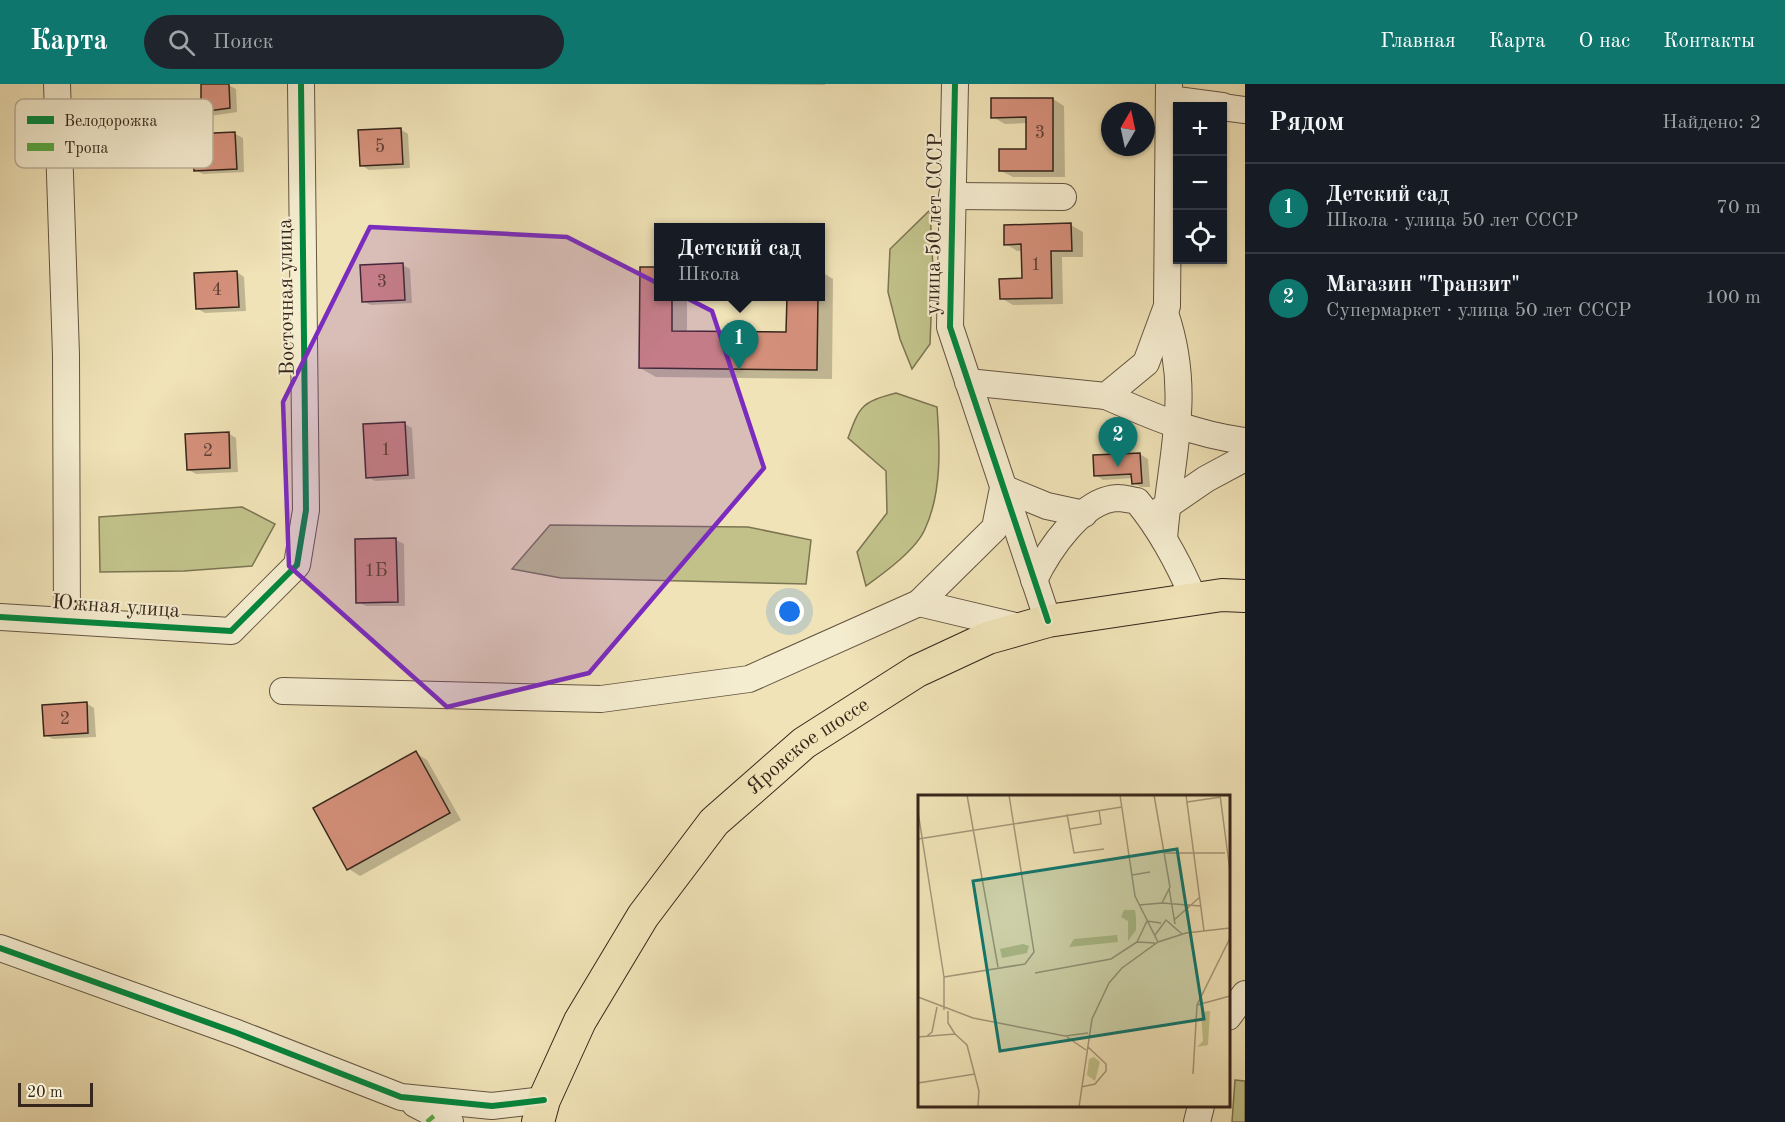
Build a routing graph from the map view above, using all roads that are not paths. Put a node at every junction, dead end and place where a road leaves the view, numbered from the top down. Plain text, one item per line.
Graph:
1 (57, 84) edge
2 (301, 84) edge
3 (955, 84) edge
4 (1169, 91) edge
5 (57, 99) edge
6 (1205, 102) edge
7 (1227, 108) edge
8 (1245, 110) edge
9 (60, 168) edge
10 (952, 196) junction
11 (1063, 197) dead end
12 (1165, 313) junction
13 (968, 381) junction
14 (1106, 396) junction
15 (1178, 426) junction
16 (1245, 441) edge
17 (1245, 458) edge
18 (999, 476) junction
19 (1159, 511) junction
20 (1084, 514) junction
21 (1034, 580) junction
22 (1245, 596) edge
23 (1194, 599) junction
24 (919, 603) junction
25 (0, 617) edge
26 (68, 620) junction
27 (1036, 625) junction
28 (231, 630) joint
29 (283, 691) dead end
30 (0, 948) edge
31 (1245, 994) edge
32 (1230, 1014) edge
33 (1245, 1028) edge
34 (1230, 1031) edge
35 (401, 1097) junction
36 (1201, 1107) edge
37 (541, 1111) edge
38 (450, 1122) edge
39 (1197, 1122) edge

1 - 5 street
2 - 28 street, Восточная улица
3 - 10 street, улица 50 лет СССР
4 - 6 street
4 - 12 street
7 - 8 street
9 - 26 street
10 - 11 street
10 - 13 street, улица 50 лет СССР
12 - 14 street
12 - 15 street
13 - 14 street
13 - 18 street, улица 50 лет СССР
14 - 15 street
15 - 16 street
15 - 19 street
17 - 19 street
18 - 20 street
18 - 21 street, улица 50 лет СССР
18 - 24 street
19 - 20 street
19 - 23 street
20 - 21 street
21 - 27 street, улица 50 лет СССР
22 - 23 main road, Яровское шоссе
23 - 27 main road, Яровское шоссе
24 - 27 street
24 - 29 street
25 - 26 street, Южная улица
26 - 28 street, Южная улица
27 - 37 main road, Яровское шоссе
30 - 35 street
31 - 32 street
33 - 34 street
35 - 37 street
35 - 38 street
36 - 39 street

